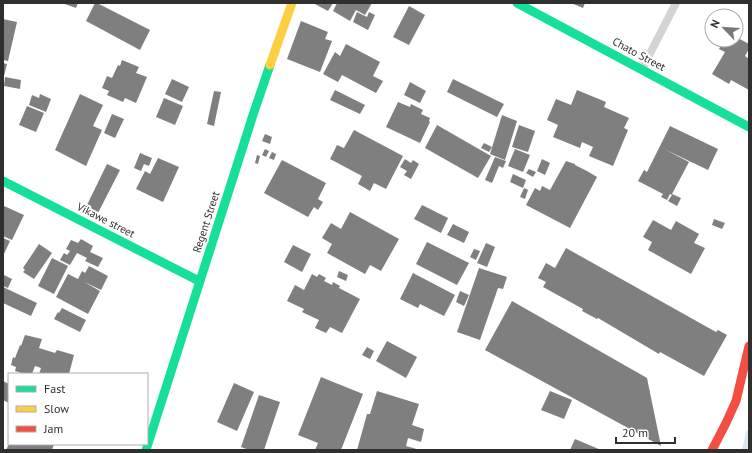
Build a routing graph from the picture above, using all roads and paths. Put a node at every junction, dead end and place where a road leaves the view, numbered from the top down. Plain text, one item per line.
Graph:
1 (292, 3) edge
2 (517, 3) edge
3 (676, 3) edge
4 (642, 70) junction
5 (749, 127) edge
6 (3, 181) edge
7 (199, 281) junction
8 (749, 346) edge
9 (148, 444) edge
10 (712, 450) edge

1 - 7 street, Regent Street
2 - 4 street, Chato Street
3 - 4 lane
4 - 5 street, Chato Street
6 - 7 street, Vikawe street
7 - 9 street, Regent Street
8 - 10 street

